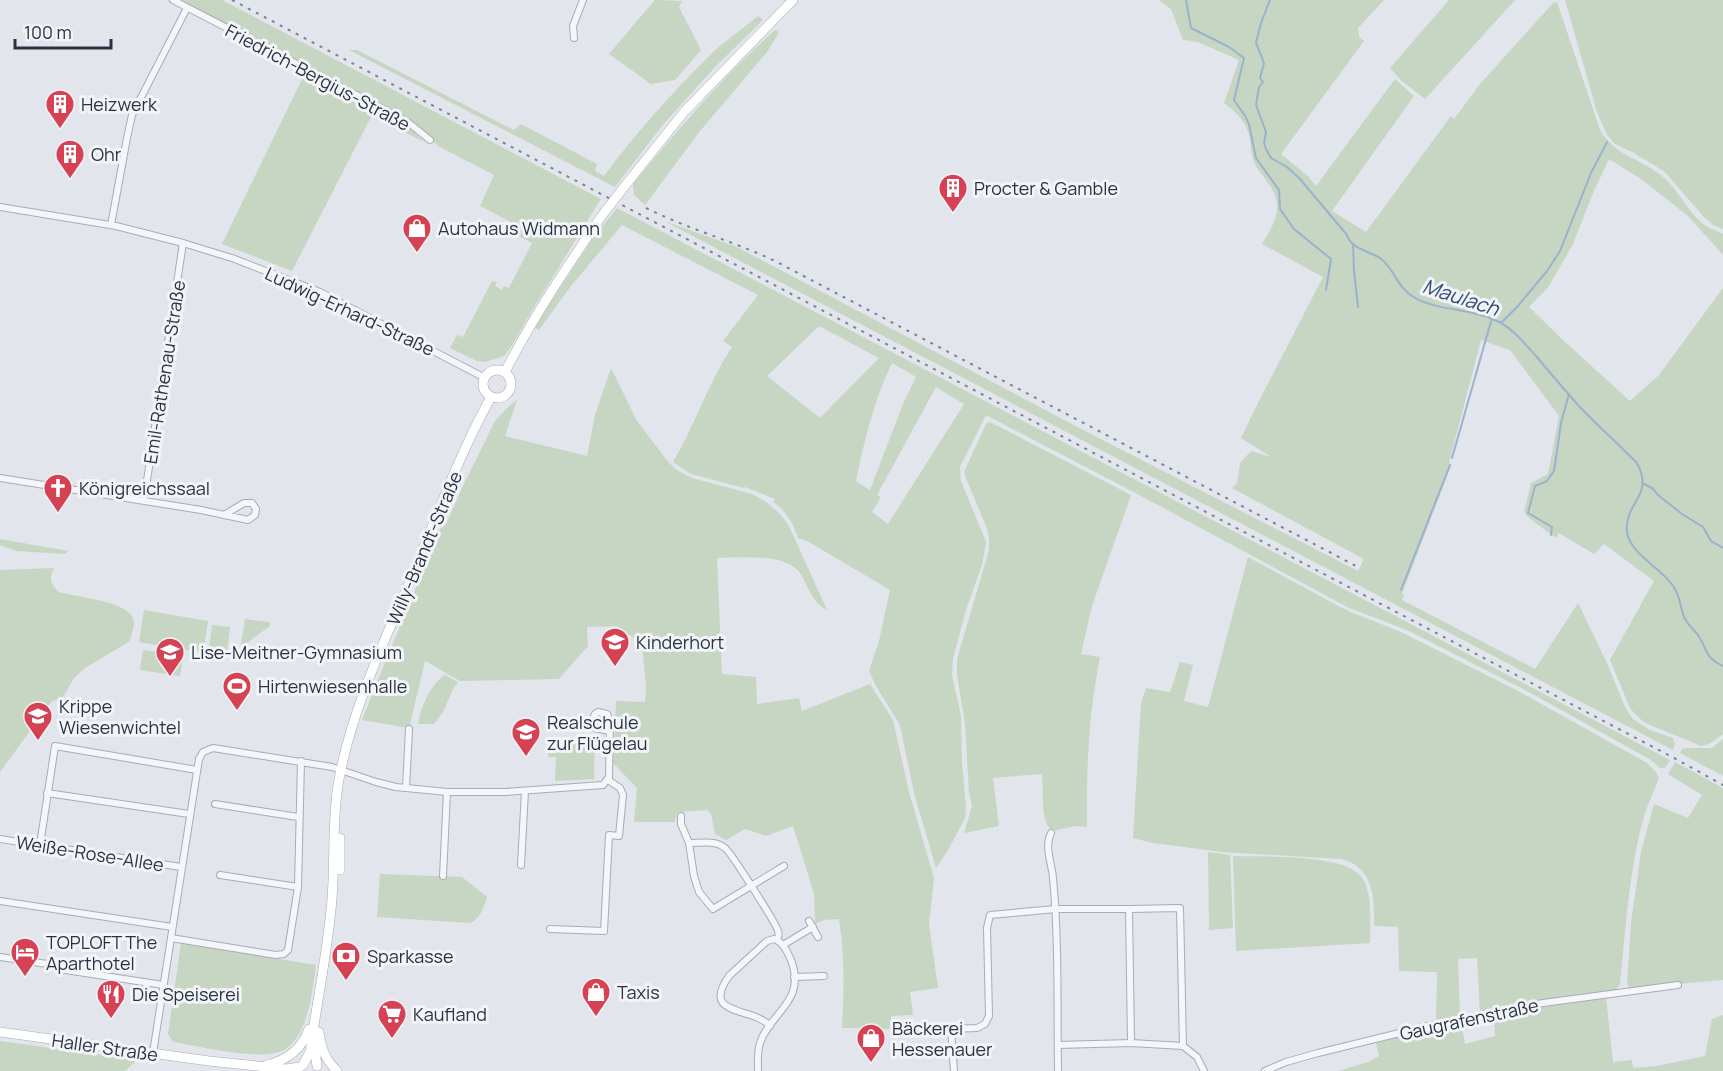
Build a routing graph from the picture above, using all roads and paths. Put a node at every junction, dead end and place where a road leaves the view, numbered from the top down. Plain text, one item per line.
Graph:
1 (173, 0) edge
2 (583, 0) edge
3 (793, 0) edge
4 (187, 8) junction
5 (574, 38) dead end
6 (430, 141) dead end
7 (0, 207) edge
8 (111, 225) junction
9 (183, 243) junction
10 (504, 372) junction
11 (485, 378) junction
12 (491, 397) junction
13 (0, 478) edge
14 (144, 500) junction
15 (224, 514) junction
16 (409, 729) dead end
17 (610, 731) dead end
18 (301, 761) junction
19 (197, 770) junction
20 (341, 770) junction
21 (608, 780) junction
22 (406, 788) junction
23 (525, 791) junction
24 (447, 792) junction
25 (47, 793) junction
26 (215, 804) dead end
27 (189, 814) junction
28 (681, 816) dead end
29 (298, 817) junction
30 (1051, 833) dead end
31 (0, 839) edge
32 (689, 843) junction
33 (40, 845) junction
34 (521, 866) dead end
35 (784, 866) dead end
36 (181, 867) junction
37 (220, 875) dead end
38 (443, 876) dead end
39 (751, 886) junction
40 (298, 887) junction
41 (0, 901) edge
42 (1056, 909) junction
43 (1129, 909) junction
44 (172, 927) junction
45 (550, 929) dead end
46 (818, 937) dead end
47 (171, 938) junction
48 (780, 942) junction
49 (0, 957) edge
50 (824, 976) dead end
51 (794, 977) junction
52 (1678, 985) dead end
53 (163, 986) junction
54 (317, 1007) junction
55 (770, 1026) junction
56 (0, 1032) edge
57 (319, 1032) junction
58 (1131, 1043) junction
59 (1058, 1045) junction
60 (1183, 1046) junction
61 (153, 1053) junction
62 (209, 1061) junction
63 (226, 1065) junction
64 (261, 1068) edge
65 (300, 1068) edge
66 (319, 1068) edge
67 (242, 1071) edge
68 (337, 1071) edge
69 (758, 1071) edge
70 (954, 1071) edge
71 (1058, 1071) edge
72 (1204, 1071) edge
73 (1265, 1071) edge

1 - 4 street, Friedrich-Bergius-Straße
2 - 5 street
3 - 10 main road, bridge
4 - 6 street, Friedrich-Bergius-Straße
4 - 8 street
7 - 8 street, Ludwig-Erhard-Straße
8 - 9 street, Ludwig-Erhard-Straße
9 - 11 street, Ludwig-Erhard-Straße
9 - 14 street, Emil-Rathenau-Straße
10 - 11 main road
10 - 12 main road
11 - 12 main road
12 - 20 main road, Willy-Brandt-Straße
13 - 14 street
14 - 15 street
15 - 15 street
16 - 22 street
17 - 21 street
18 - 19 street
18 - 20 street
18 - 29 street
19 - 25 street
19 - 27 street
20 - 22 street
20 - 54 main road, Willy-Brandt-Straße
20 - 57 main road, Willy-Brandt-Straße
21 - 23 street
21 - 45 street
22 - 24 street
23 - 24 street
23 - 34 street
24 - 38 street
25 - 27 street
25 - 33 street
26 - 29 street
27 - 36 street
28 - 32 street
29 - 40 street
30 - 42 street
31 - 33 street, Weiße-Rose-Allee
32 - 39 street
32 - 39 street
33 - 36 street, Weiße-Rose-Allee
35 - 39 street
36 - 44 street
37 - 40 street
39 - 48 street
40 - 47 street
41 - 44 street
42 - 43 street
42 - 59 street
42 - 70 street
43 - 58 street
43 - 60 street
44 - 47 street
46 - 48 street
47 - 53 street
48 - 51 street
48 - 55 street
49 - 53 street
50 - 51 street
51 - 55 street
52 - 73 street, Gaugrafenstraße
53 - 61 street
54 - 64 main road
54 - 65 main road, Willy-Brandt-Straße
55 - 69 street
56 - 61 main road, Haller Straße
57 - 66 main road, Willy-Brandt-Straße
57 - 68 main road
58 - 59 street
58 - 60 street
59 - 71 street
60 - 72 street
61 - 62 main road, Haller Straße
62 - 63 main road, Haller Straße
62 - 64 main road, Haller Straße
63 - 64 main road, Haller Straße
63 - 67 main road
64 - 65 main road, Haller Straße
65 - 66 main road, Haller Straße

